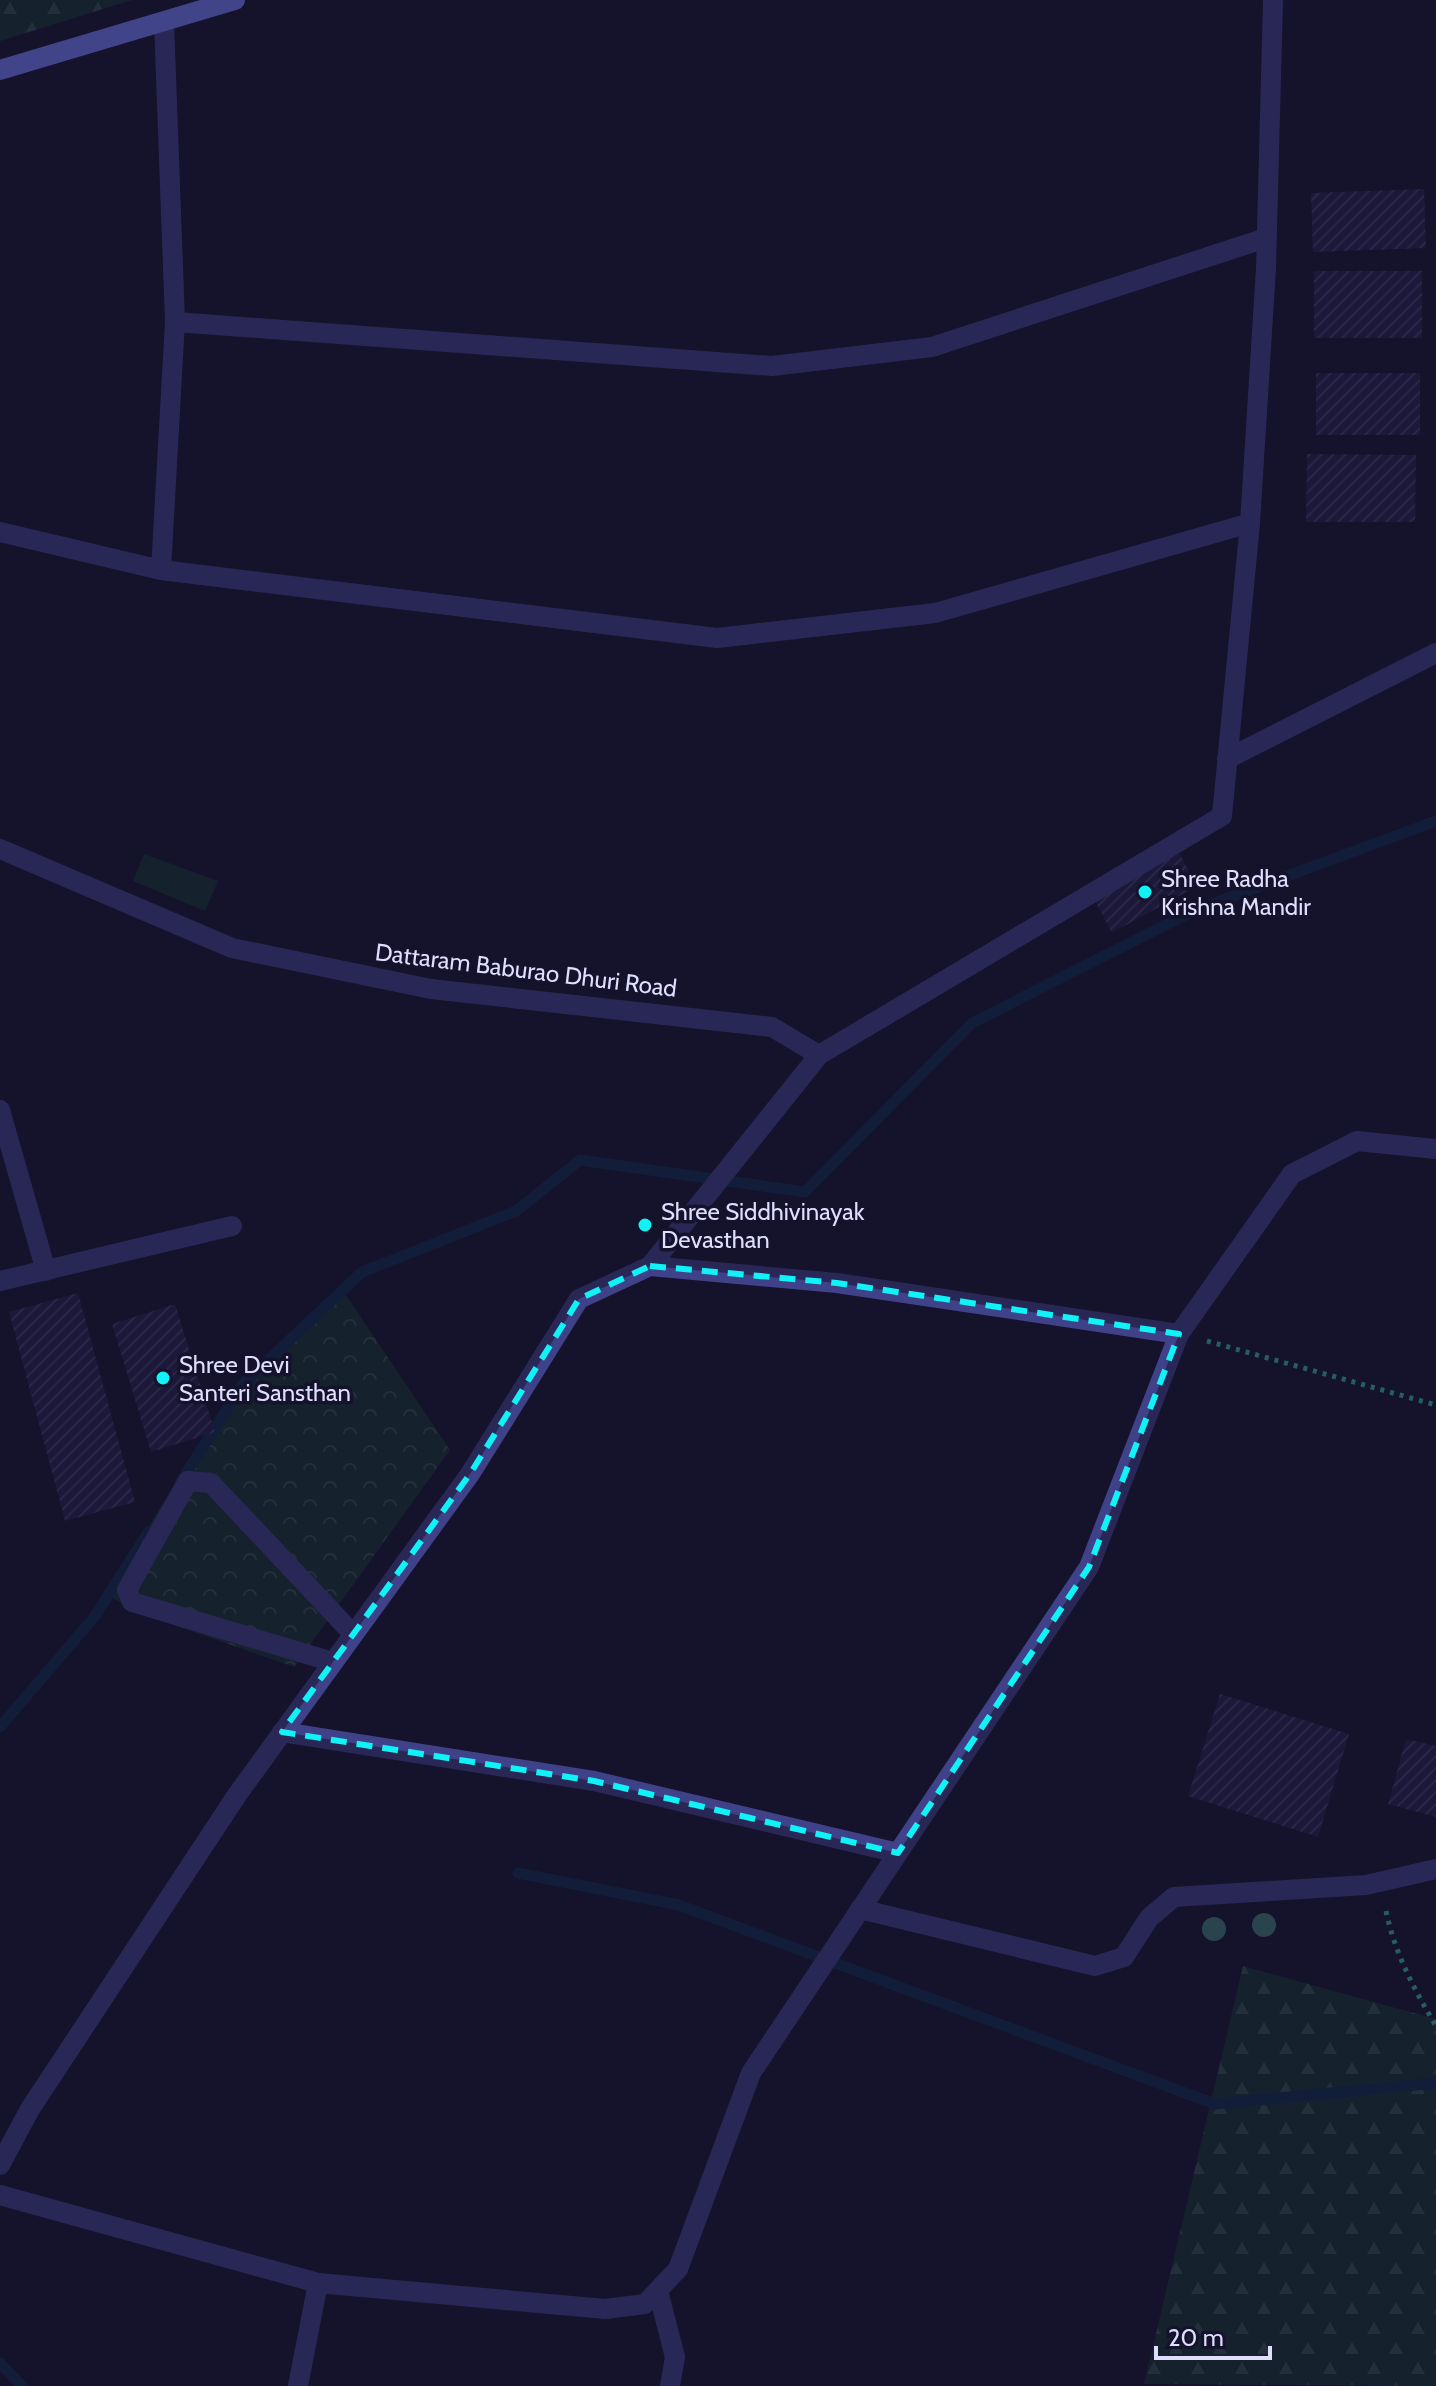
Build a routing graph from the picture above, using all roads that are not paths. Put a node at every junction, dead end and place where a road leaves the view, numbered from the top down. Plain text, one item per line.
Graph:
1 (235, 0) edge
2 (1273, 0) edge
3 (164, 22) junction
4 (0, 70) edge
5 (1266, 238) junction
6 (175, 322) junction
7 (1250, 523) junction
8 (0, 532) edge
9 (161, 570) junction
10 (1436, 653) edge
11 (1227, 759) junction
12 (0, 849) edge
13 (819, 1055) junction
14 (0, 1110) edge
15 (1436, 1149) edge
16 (232, 1226) dead end
17 (650, 1266) junction
18 (46, 1271) junction
19 (0, 1281) edge
20 (1179, 1334) junction
21 (353, 1634) junction
22 (333, 1662) junction
23 (282, 1732) junction
24 (898, 1853) junction
25 (1436, 1869) edge
26 (860, 1909) junction
27 (0, 2165) edge
28 (0, 2195) edge
29 (318, 2283) junction
30 (658, 2291) junction
31 (298, 2386) edge
32 (670, 2386) edge

1 - 3 main road
2 - 5 street
3 - 4 main road
3 - 6 street
5 - 6 street
5 - 7 street
6 - 9 street
7 - 9 street
7 - 11 street
8 - 9 street
10 - 11 street
11 - 13 street
12 - 13 street, Dattaram Baburao Dhuri Road
13 - 17 street
14 - 18 street
15 - 20 street
16 - 18 street
17 - 20 street
17 - 21 street
18 - 19 street
20 - 24 street
21 - 22 street
21 - 22 street
22 - 23 street
23 - 24 street
23 - 27 street
24 - 26 street
25 - 26 street
26 - 30 street
28 - 29 street
29 - 30 street
29 - 31 street
30 - 32 street

